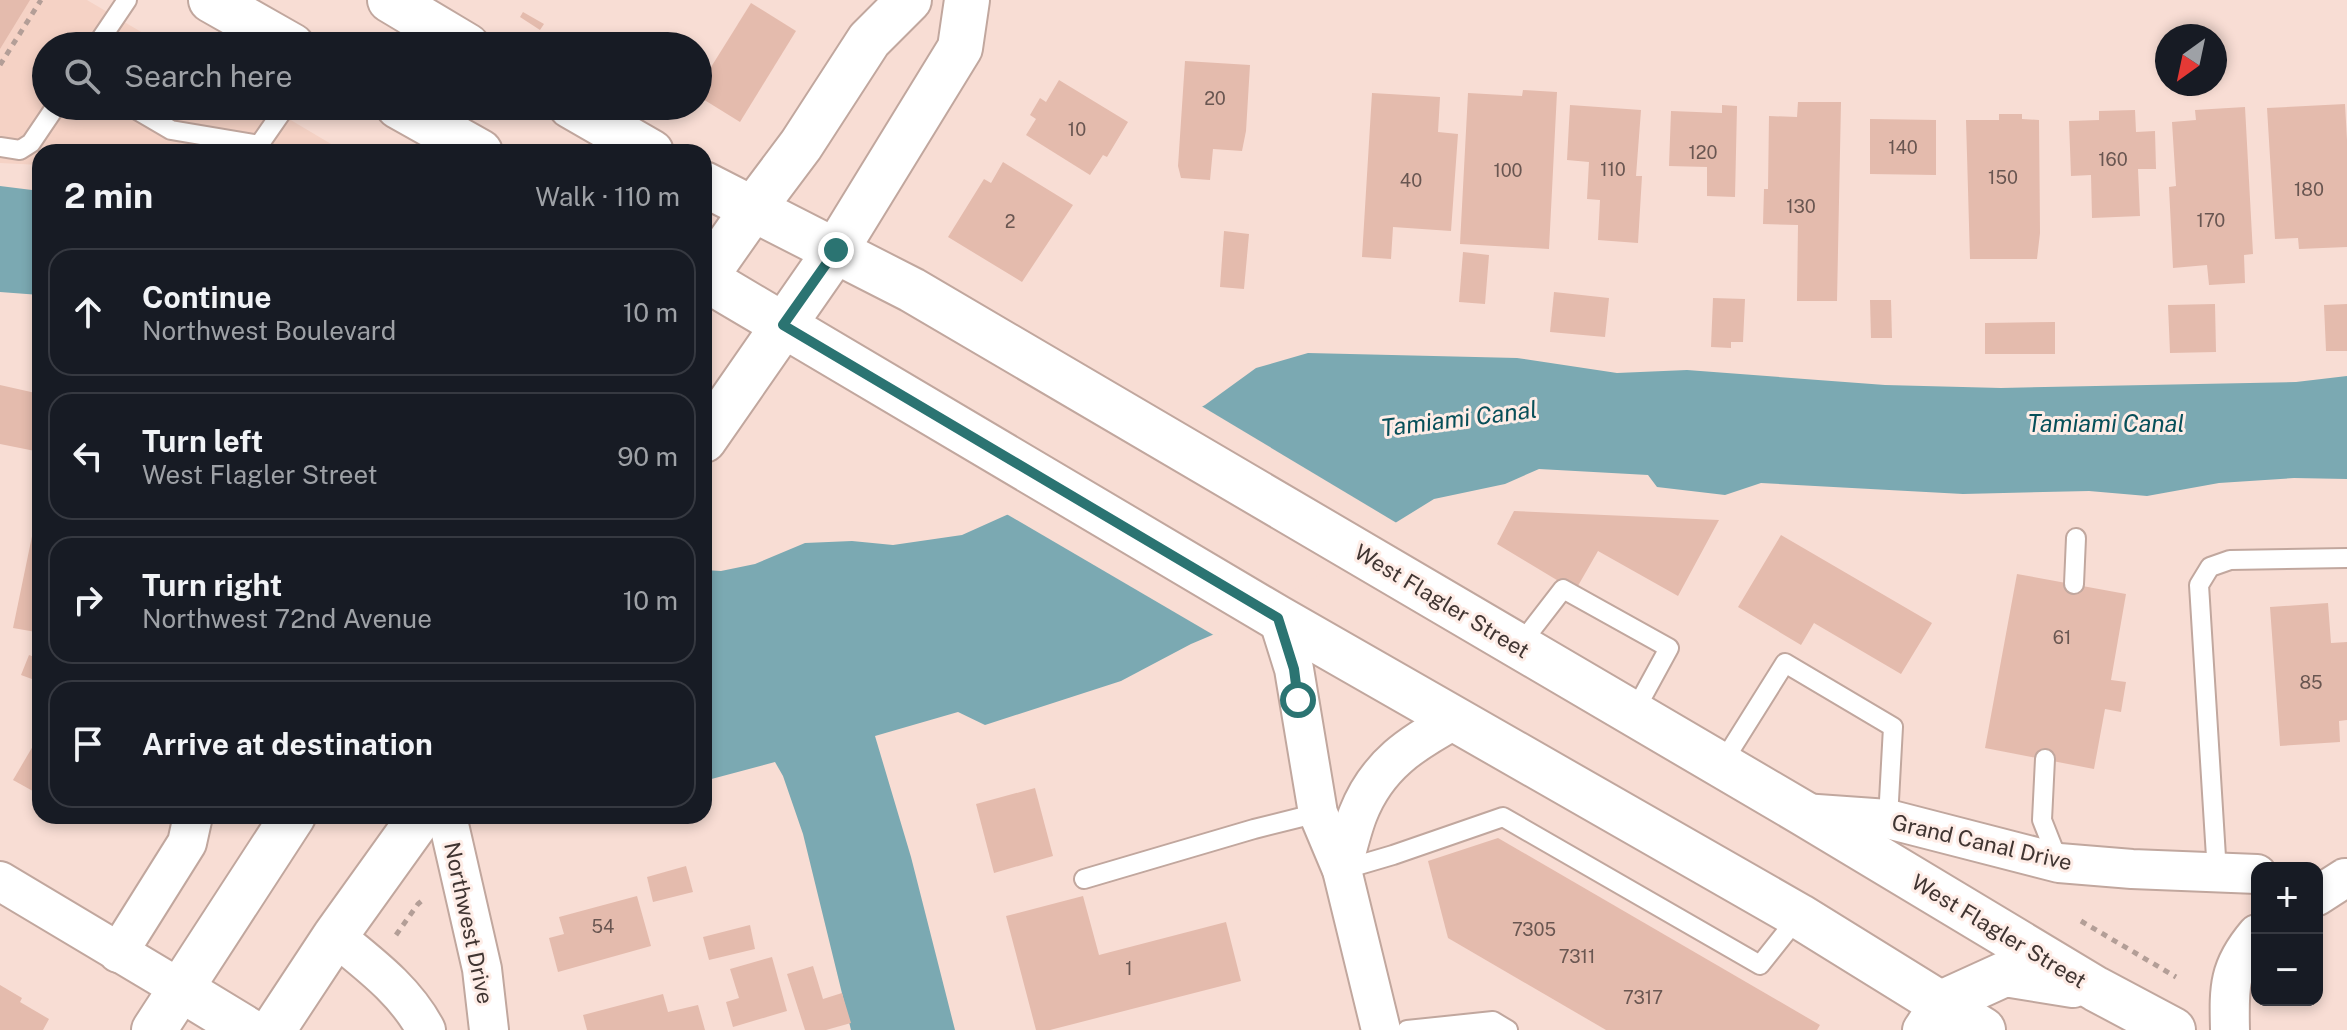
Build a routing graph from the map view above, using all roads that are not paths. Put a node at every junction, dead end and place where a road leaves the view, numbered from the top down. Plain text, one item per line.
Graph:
1 (127, 0) edge
2 (211, 0) edge
3 (390, 0) edge
4 (909, 0) edge
5 (967, 0) edge
6 (105, 32) edge
7 (267, 32) edge
8 (444, 32) edge
9 (47, 120) edge
10 (154, 120) edge
11 (276, 120) edge
12 (422, 120) edge
13 (595, 120) edge
14 (253, 144) edge
15 (260, 144) edge
16 (464, 144) edge
17 (637, 144) edge
18 (0, 147) edge
19 (712, 188) edge
20 (753, 209) junction
21 (836, 250) junction
22 (712, 267) edge
23 (712, 283) edge
24 (783, 325) junction
25 (712, 428) edge
26 (2076, 538) dead end
27 (2347, 558) edge
28 (2074, 584) dead end
29 (1278, 618) junction
30 (1518, 648) junction
31 (1633, 714) junction
32 (1456, 719) junction
33 (2045, 759) dead end
34 (1721, 765) junction
35 (1318, 813) junction
36 (1803, 813) junction
37 (1888, 819) junction
38 (191, 824) edge
39 (288, 824) edge
40 (415, 824) edge
41 (449, 824) edge
42 (2059, 863) junction
43 (1342, 870) junction
44 (2217, 873) junction
45 (2251, 874) edge
46 (1084, 879) dead end
47 (0, 881) edge
48 (1799, 916) junction
49 (335, 936) junction
50 (2251, 942) edge
51 (118, 953) junction
52 (179, 988) junction
53 (2096, 989) junction
54 (1930, 1017) edge
55 (154, 1030) edge
56 (248, 1030) edge
57 (273, 1030) edge
58 (426, 1030) edge
59 (489, 1030) edge
60 (1381, 1030) edge
61 (1407, 1030) edge
62 (1508, 1030) edge
63 (1983, 1030) edge
64 (2173, 1030) edge
65 (2230, 1030) edge

1 - 6 lane
2 - 7 main road
3 - 8 main road
4 - 20 main road
5 - 21 main road
9 - 18 lane
10 - 14 lane
11 - 15 lane
12 - 16 main road
13 - 17 main road
19 - 20 main road, West Flagler Street
20 - 21 main road, West Flagler Street
20 - 22 main road
21 - 24 main road
21 - 30 main road, West Flagler Street
23 - 24 main road
24 - 25 main road
24 - 29 main road
26 - 28 lane
27 - 44 lane
29 - 32 main road
29 - 35 street
30 - 31 main road, West Flagler Street
30 - 31 lane
31 - 34 main road, West Flagler Street
32 - 43 street
32 - 48 main road
33 - 42 lane
34 - 36 main road, West Flagler Street
34 - 37 lane
35 - 43 street
35 - 46 lane
36 - 37 street, Grand Canal Drive
36 - 53 main road, West Flagler Street
37 - 42 street, Grand Canal Drive
38 - 51 street
39 - 52 main road
40 - 49 main road
41 - 59 street, Northwest Drive
42 - 44 street, Grand Canal Drive
43 - 48 lane
43 - 60 street
44 - 45 street, Grand Canal Drive
47 - 51 street
48 - 54 main road
49 - 57 main road
49 - 58 street
50 - 65 street
51 - 52 street
52 - 55 main road
52 - 56 main road
53 - 54 main road
53 - 64 main road, West Flagler Street
54 - 63 main road
61 - 62 lane

